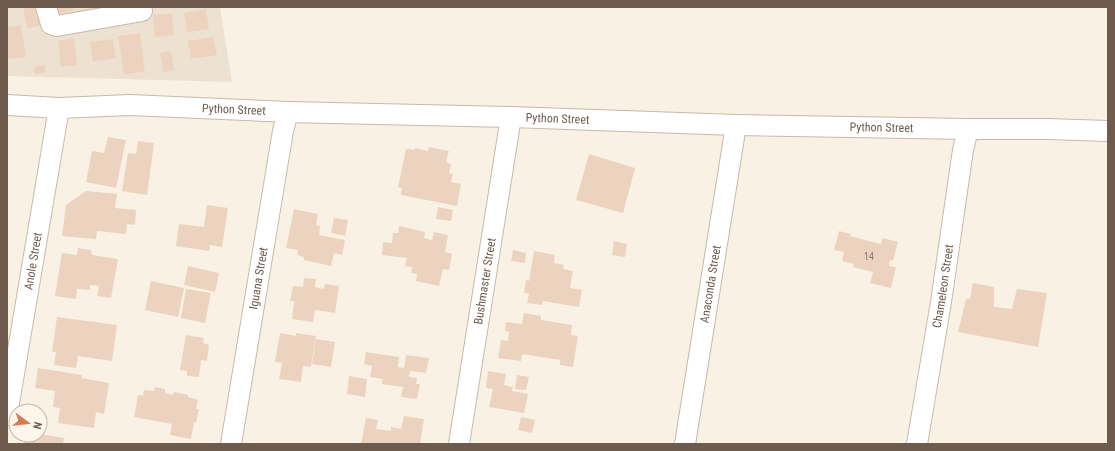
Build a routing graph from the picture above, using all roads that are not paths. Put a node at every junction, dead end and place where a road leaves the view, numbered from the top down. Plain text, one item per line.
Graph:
1 (46, 7) edge
2 (142, 15) edge
3 (7, 105) edge
4 (60, 108) junction
5 (288, 112) junction
6 (510, 117) junction
7 (736, 125) junction
8 (968, 129) junction
9 (1108, 131) edge
10 (7, 415) edge
11 (231, 444) edge
12 (459, 444) edge
13 (685, 444) edge
14 (917, 444) edge

1 - 2 street
3 - 4 street, Python Street
4 - 5 street, Python Street
4 - 10 street, Anole Street
5 - 6 street, Python Street
5 - 11 street, Iguana Street
6 - 7 street, Python Street
6 - 12 street, Bushmaster Street
7 - 8 street, Python Street
7 - 13 street, Anaconda Street
8 - 9 street, Python Street
8 - 14 street, Chameleon Street

